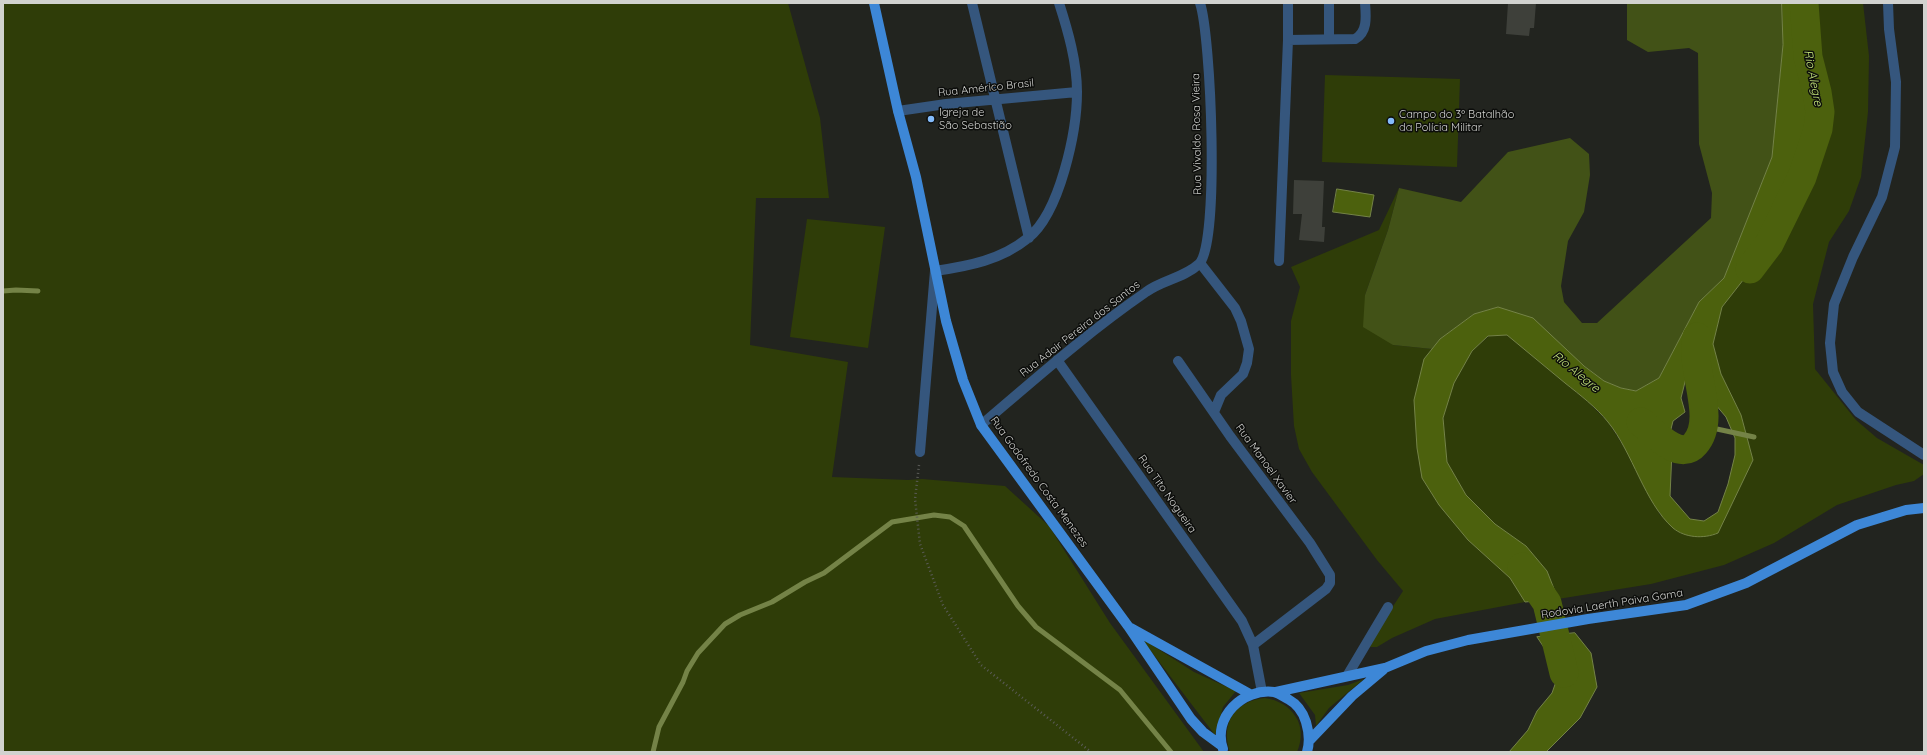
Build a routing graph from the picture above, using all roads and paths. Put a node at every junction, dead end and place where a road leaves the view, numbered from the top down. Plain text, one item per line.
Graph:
1 (874, 3) edge
2 (972, 3) edge
3 (1059, 3) edge
4 (1200, 3) edge
5 (1288, 3) edge
6 (1329, 3) edge
7 (1364, 3) edge
8 (1888, 3) edge
9 (1329, 38) junction
10 (1288, 40) junction
11 (1077, 92) junction
12 (996, 98) junction
13 (898, 111) junction
14 (1029, 238) junction
15 (1279, 261) dead end
16 (1200, 263) junction
17 (936, 271) junction
18 (1057, 360) junction
19 (1178, 361) dead end
20 (1214, 412) junction
21 (981, 425) junction
22 (920, 452) joint
23 (1924, 455) edge
24 (1924, 508) edge
25 (1388, 607) dead end
26 (1128, 626) junction
27 (1253, 645) junction
28 (1385, 668) junction
29 (1347, 676) junction
30 (1262, 692) junction
31 (1276, 692) junction
32 (1250, 694) junction
33 (1310, 741) junction
34 (1223, 749) edge
35 (1091, 752) edge
36 (1307, 752) edge

1 - 13 main road, Rua Godofredo Costa Menezes
2 - 12 street
3 - 11 street
4 - 16 street, Rua Vivaldo Rosa Vieira
5 - 10 street
6 - 9 street
7 - 9 street
8 - 23 street
9 - 10 street
10 - 15 street
11 - 12 street, Rua Américo Brasil
11 - 14 street
12 - 13 street, Rua Américo Brasil
12 - 14 street
13 - 17 main road, Rua Godofredo Costa Menezes
14 - 17 street
16 - 18 street, Rua Adair Pereira dos Santos
16 - 20 street
17 - 21 main road, Rua Godofredo Costa Menezes
17 - 22 street
18 - 21 street, Rua Adair Pereira dos Santos
18 - 27 street, Rua Tito Nogueira
19 - 20 street, Rua Manoel Xavier
20 - 27 street, Rua Manoel Xavier
21 - 26 main road, Rua Godofredo Costa Menezes
22 - 35 path
24 - 28 main road, Rodovia Laerth Paiva Gama
25 - 29 street
26 - 32 main road
26 - 34 main road, Rua Godofredo Costa Menezes
27 - 30 street, Rua Tito Nogueira
28 - 29 main road, Rodovia Laerth Paiva Gama
28 - 33 main road, Rodovia Laerth Paiva Gama
29 - 31 main road, Rodovia Laerth Paiva Gama
30 - 31 main road, Rodovia Laerth Paiva Gama
30 - 32 main road, Rodovia Laerth Paiva Gama
31 - 33 main road
32 - 34 main road
33 - 36 main road

